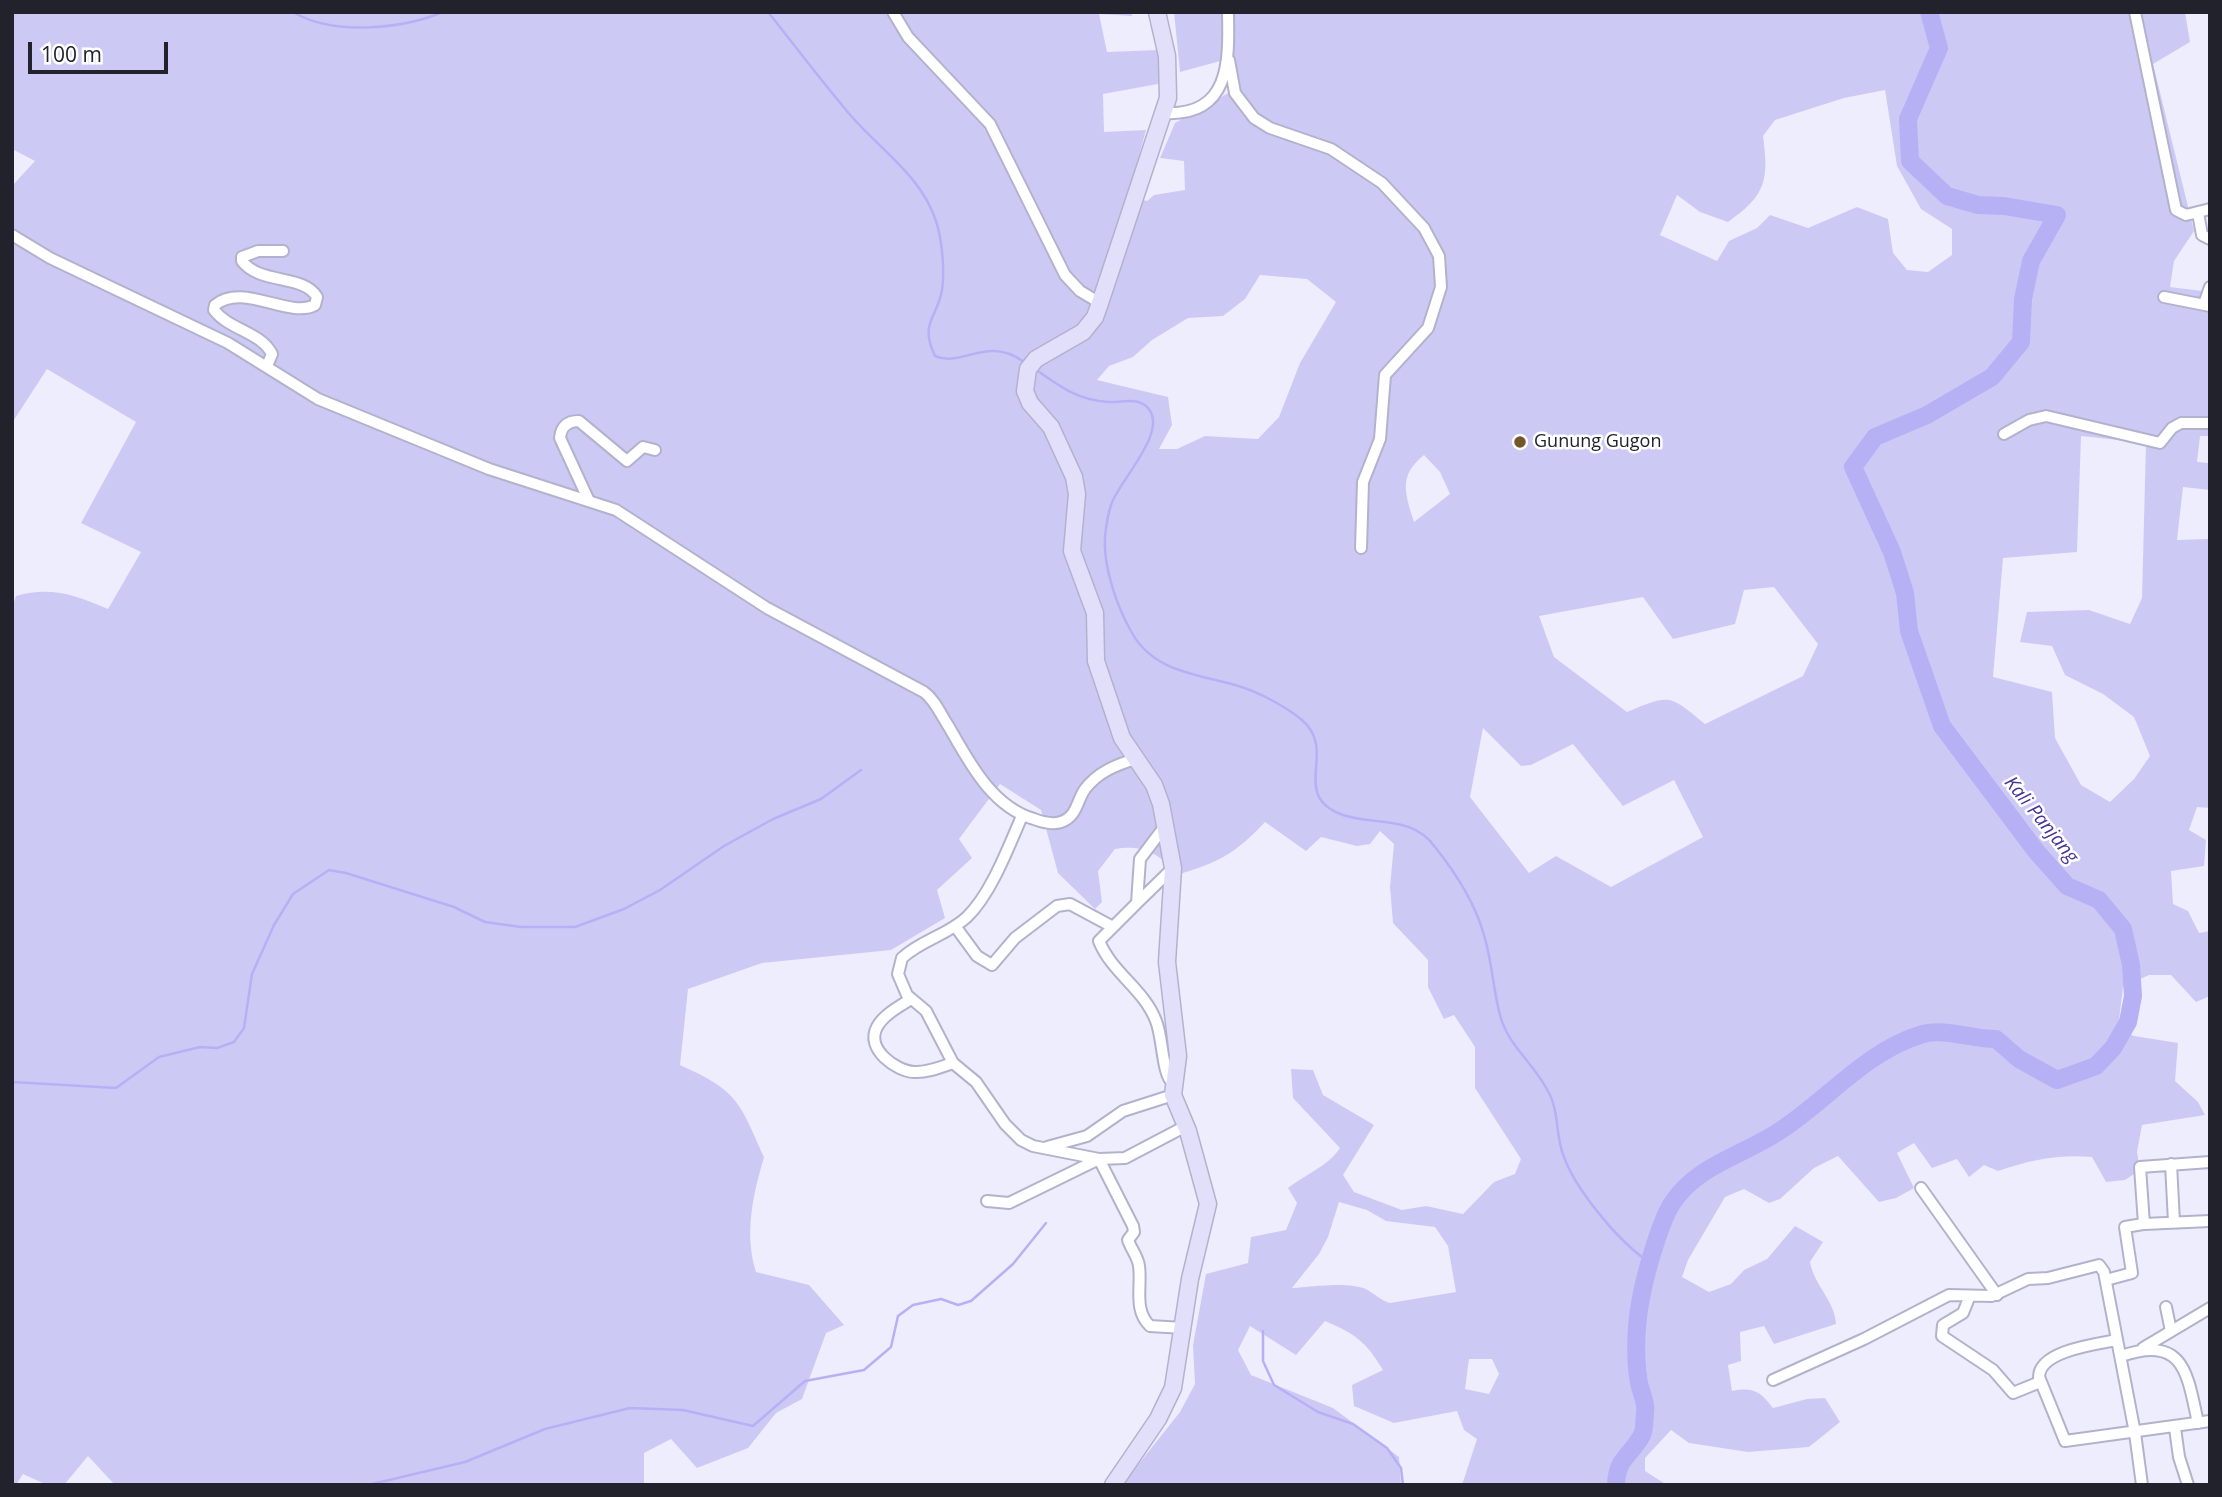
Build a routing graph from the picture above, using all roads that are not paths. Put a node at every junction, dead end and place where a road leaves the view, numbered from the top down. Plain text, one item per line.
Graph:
1 (893, 12) edge
2 (1157, 12) edge
3 (1228, 12) edge
4 (2135, 12) edge
5 (1229, 60) junction
6 (1164, 113) junction
7 (2210, 209) edge
8 (2198, 213) junction
9 (12, 235) edge
10 (2210, 239) edge
11 (283, 251) dead end
12 (2210, 288) edge
13 (2164, 297) dead end
14 (1100, 303) junction
15 (2207, 305) edge
16 (267, 366) junction
17 (2210, 423) edge
18 (2004, 434) dead end
19 (655, 450) dead end
20 (589, 501) junction
21 (1362, 548) dead end
22 (1135, 759) junction
23 (1022, 816) junction
24 (1166, 826) junction
25 (1173, 868) junction
26 (1137, 903) junction
27 (956, 926) junction
28 (1111, 926) junction
29 (911, 999) junction
30 (953, 1063) junction
31 (1173, 1089) junction
32 (1186, 1126) junction
33 (1044, 1148) junction
34 (1099, 1159) junction
35 (2210, 1162) edge
36 (2171, 1164) junction
37 (1921, 1188) dead end
38 (987, 1201) dead end
39 (2210, 1221) edge
40 (2174, 1222) junction
41 (2143, 1224) junction
42 (2106, 1279) junction
43 (1997, 1294) junction
44 (1969, 1298) junction
45 (2166, 1307) dead end
46 (2210, 1308) edge
47 (1182, 1328) junction
48 (2171, 1331) junction
49 (2117, 1340) junction
50 (2143, 1348) junction
51 (2121, 1356) junction
52 (1773, 1380) dead end
53 (2040, 1382) junction
54 (2210, 1421) edge
55 (2198, 1423) junction
56 (2175, 1428) junction
57 (2135, 1433) junction
58 (1113, 1485) edge
59 (2142, 1485) edge
60 (2188, 1485) edge

1 - 14 street
2 - 6 street
3 - 5 street
4 - 8 street
5 - 6 street
5 - 21 street
6 - 14 street
7 - 8 street
8 - 10 street
9 - 16 street
11 - 16 street
12 - 15 street
13 - 15 street
14 - 22 street
16 - 20 street
17 - 18 street
19 - 20 street
20 - 23 street
22 - 23 street
22 - 24 street
23 - 27 street
24 - 25 street
24 - 26 street
25 - 26 street
25 - 31 street
26 - 28 street
27 - 28 street
27 - 29 street
28 - 31 street
29 - 30 street
29 - 30 street
30 - 33 street
31 - 32 street
31 - 33 street
32 - 34 street
32 - 47 street
33 - 34 street
34 - 38 street
34 - 47 street
35 - 36 street
36 - 40 street
36 - 41 street
37 - 43 street
39 - 40 street
40 - 41 street
41 - 42 street
42 - 43 street
42 - 49 street
43 - 44 street
44 - 52 street
44 - 53 street
45 - 48 street
46 - 48 street
47 - 58 street
48 - 50 street
49 - 51 street
49 - 53 street
50 - 51 street
50 - 55 street
51 - 57 street
53 - 57 street
54 - 55 street
55 - 56 street
56 - 57 street
56 - 60 street
57 - 59 street

